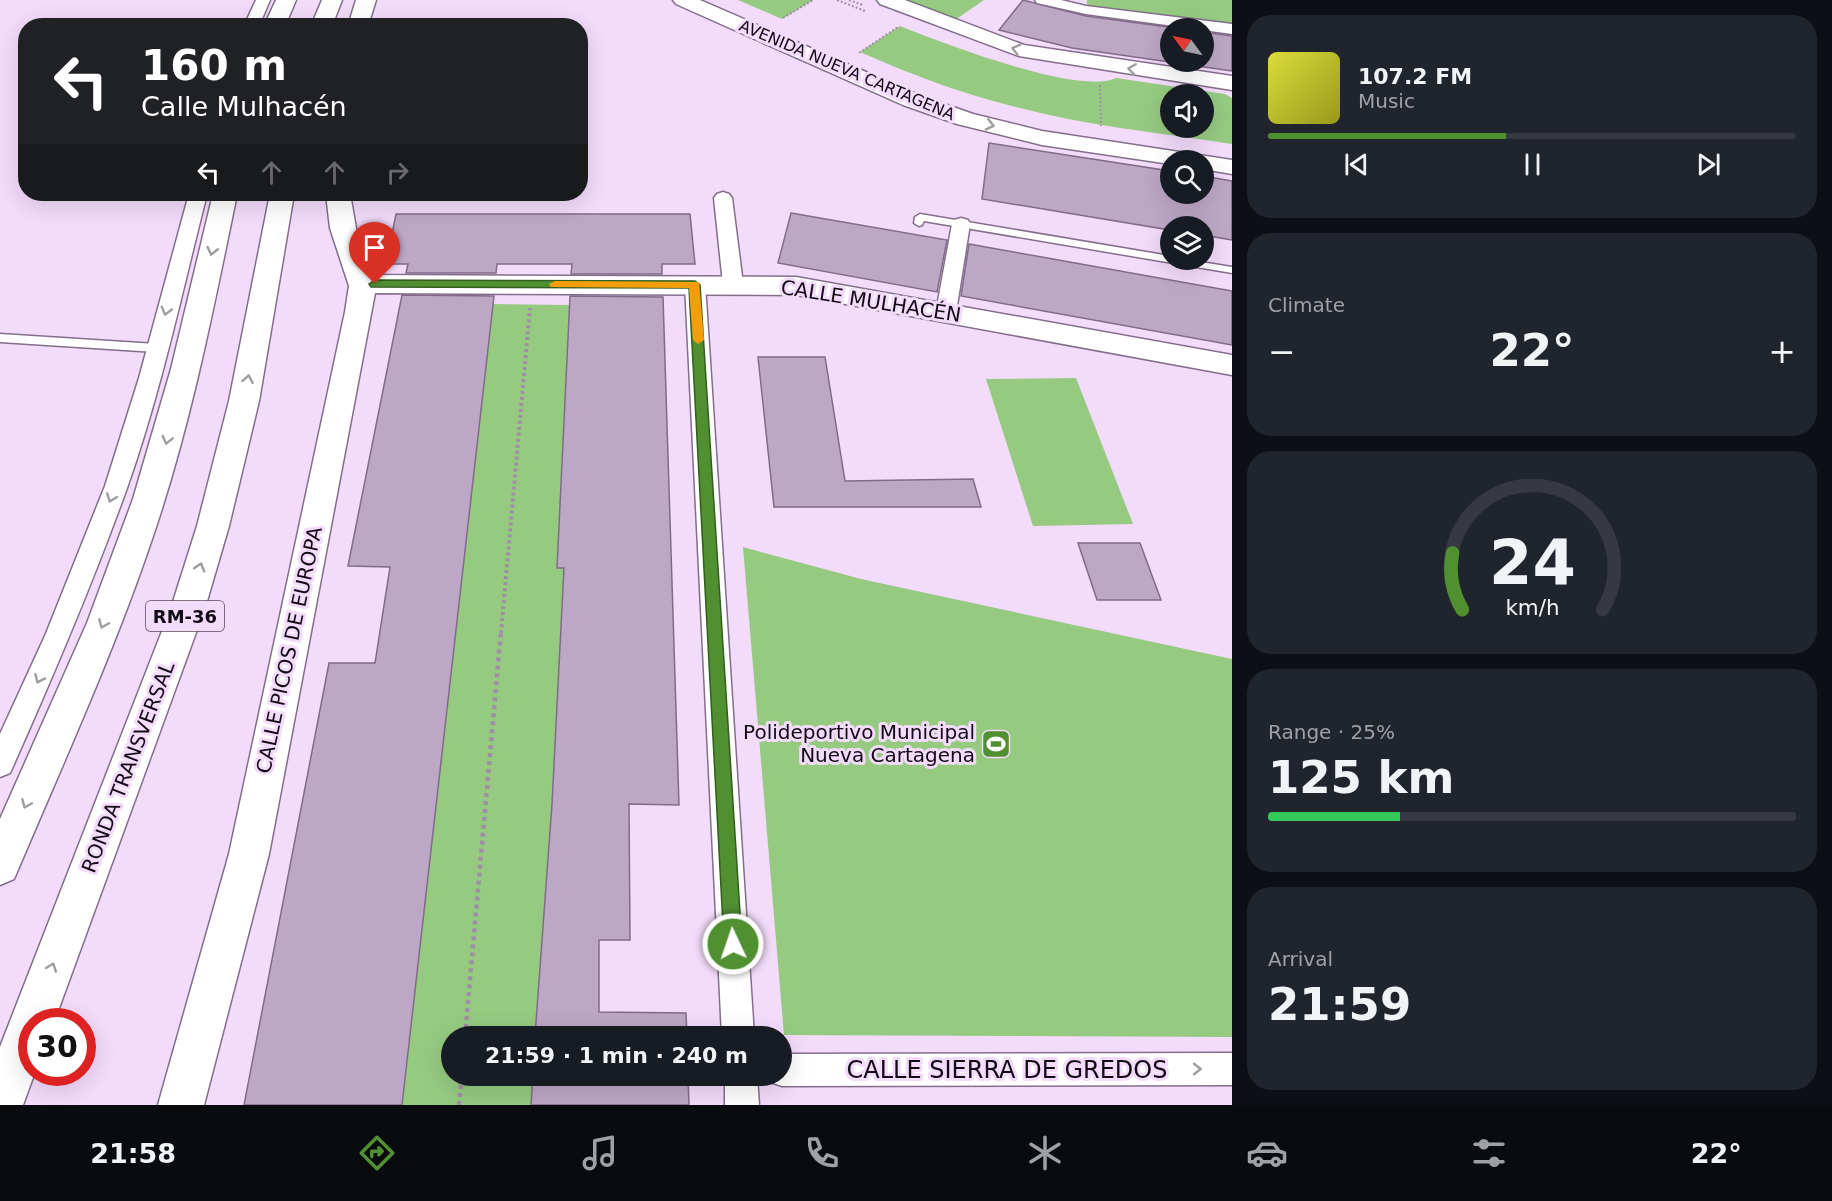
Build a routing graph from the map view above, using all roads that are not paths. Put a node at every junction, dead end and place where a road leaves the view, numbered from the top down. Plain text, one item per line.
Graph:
1 (263, 0) edge
2 (286, 0) edge
3 (333, 0) edge
4 (366, 0) edge
5 (683, 0) edge
6 (887, 0) edge
7 (1042, 0) edge
8 (1064, 3) edge
9 (255, 18) edge
10 (278, 18) edge
11 (325, 18) edge
12 (360, 18) edge
13 (1232, 29) edge
14 (1232, 82) edge
15 (1160, 156) edge
16 (1214, 164) edge
17 (1232, 167) edge
18 (723, 198) dead end
19 (196, 201) edge
20 (223, 201) edge
21 (281, 201) edge
22 (339, 201) edge
23 (919, 223) dead end
24 (961, 224) junction
25 (1232, 270) edge
26 (362, 284) junction
27 (734, 284) junction
28 (695, 285) junction
29 (946, 312) junction
30 (0, 338) edge
31 (156, 348) junction
32 (1232, 365) edge
33 (0, 764) edge
34 (0, 865) edge
35 (37, 1008) edge
36 (737, 1026) edge
37 (18, 1058) edge
38 (1232, 1069) edge
39 (792, 1070) edge
40 (741, 1086) edge
41 (0, 1105) edge
42 (182, 1105) edge
43 (742, 1105) edge

1 - 9 street
2 - 10 main road
3 - 11 main road
4 - 12 main road
5 -> 15 main road, AVENIDA NUEVA CARTAGENA
14 -> 6 main road
7 - 8 street
8 - 13 street
16 - 17 main road
18 - 27 street
19 -> 31 street
20 -> 34 main road
35 -> 21 main road, RONDA TRANSVERSAL / RM-36
22 - 26 main road, CALLE PICOS DE EUROPA
23 - 24 lane
24 - 25 lane
24 - 29 street
26 - 28 main road, CALLE MULHACÉN
26 - 42 main road, CALLE PICOS DE EUROPA
27 - 28 main road, CALLE MULHACÉN
27 - 29 main road, CALLE MULHACÉN
28 - 36 street
29 - 32 main road, CALLE MULHACÉN
30 - 31 lane
31 -> 33 street
37 - 41 main road, RONDA TRANSVERSAL / RM-36
39 -> 38 street, CALLE SIERRA DE GREDOS
40 - 43 street

